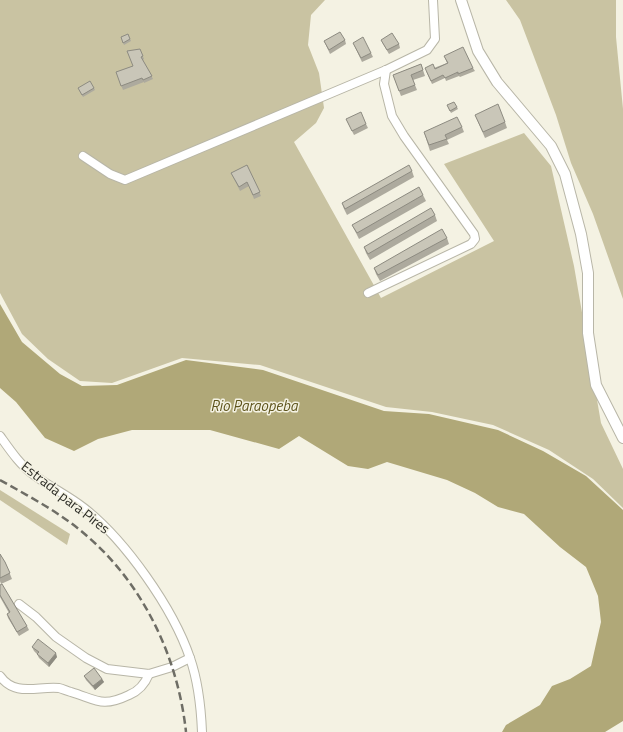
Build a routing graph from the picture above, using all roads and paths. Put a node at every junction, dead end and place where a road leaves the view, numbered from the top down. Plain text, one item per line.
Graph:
1 (433, 0) edge
2 (461, 0) edge
3 (386, 70) junction
4 (83, 156) dead end
5 (368, 293) dead end
6 (0, 436) edge
7 (623, 438) edge
8 (19, 604) dead end
9 (190, 658) junction
10 (149, 674) junction
11 (0, 676) edge
12 (202, 732) edge

1 - 3 street
2 - 7 main road
3 - 4 street
3 - 5 street
6 - 9 street, Estrada para Pires
8 - 10 street
9 - 10 street
9 - 12 street, Estrada para Pires
10 - 11 street

